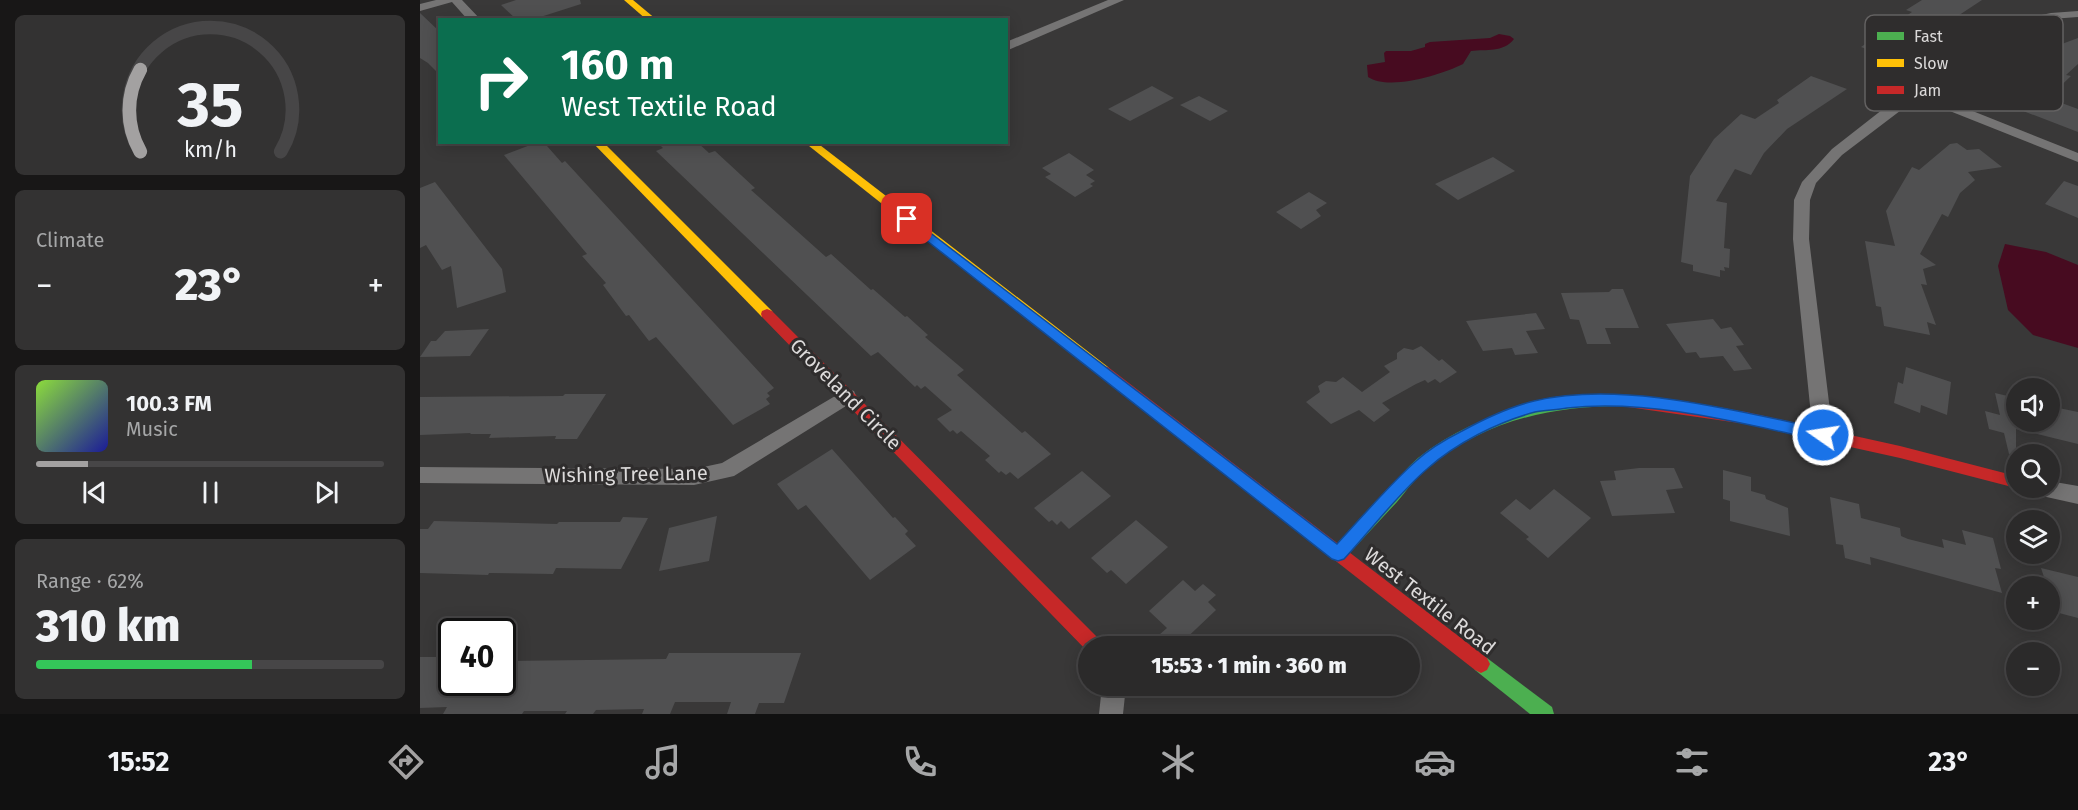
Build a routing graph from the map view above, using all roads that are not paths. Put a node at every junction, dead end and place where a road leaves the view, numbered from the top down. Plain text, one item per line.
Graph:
1 (448, 0) edge
2 (456, 0) edge
3 (628, 0) edge
4 (1118, 0) edge
5 (420, 8) edge
6 (2078, 14) edge
7 (2063, 15) edge
8 (473, 18) edge
9 (650, 18) edge
10 (1008, 46) edge
11 (1892, 111) edge
12 (1961, 111) edge
13 (599, 144) edge
14 (812, 144) edge
15 (2078, 158) edge
16 (847, 396) junction
17 (1823, 435) junction
18 (420, 475) edge
19 (2006, 480) edge
20 (2060, 492) edge
21 (2078, 495) edge
22 (1338, 554) junction
23 (1084, 636) edge
24 (1112, 696) edge
25 (1111, 714) edge
26 (1545, 714) edge

1 - 5 street
2 - 8 street
3 - 9 street
4 - 10 street
6 - 7 street
11 - 17 street
12 - 15 street
13 - 16 street, Groveland Circle
14 - 22 street, West Textile Road
16 - 18 street, Wishing Tree Lane
16 - 23 street, Groveland Circle
17 - 19 street
17 - 22 street
20 - 21 street
22 - 26 street, West Textile Road
24 - 25 street

